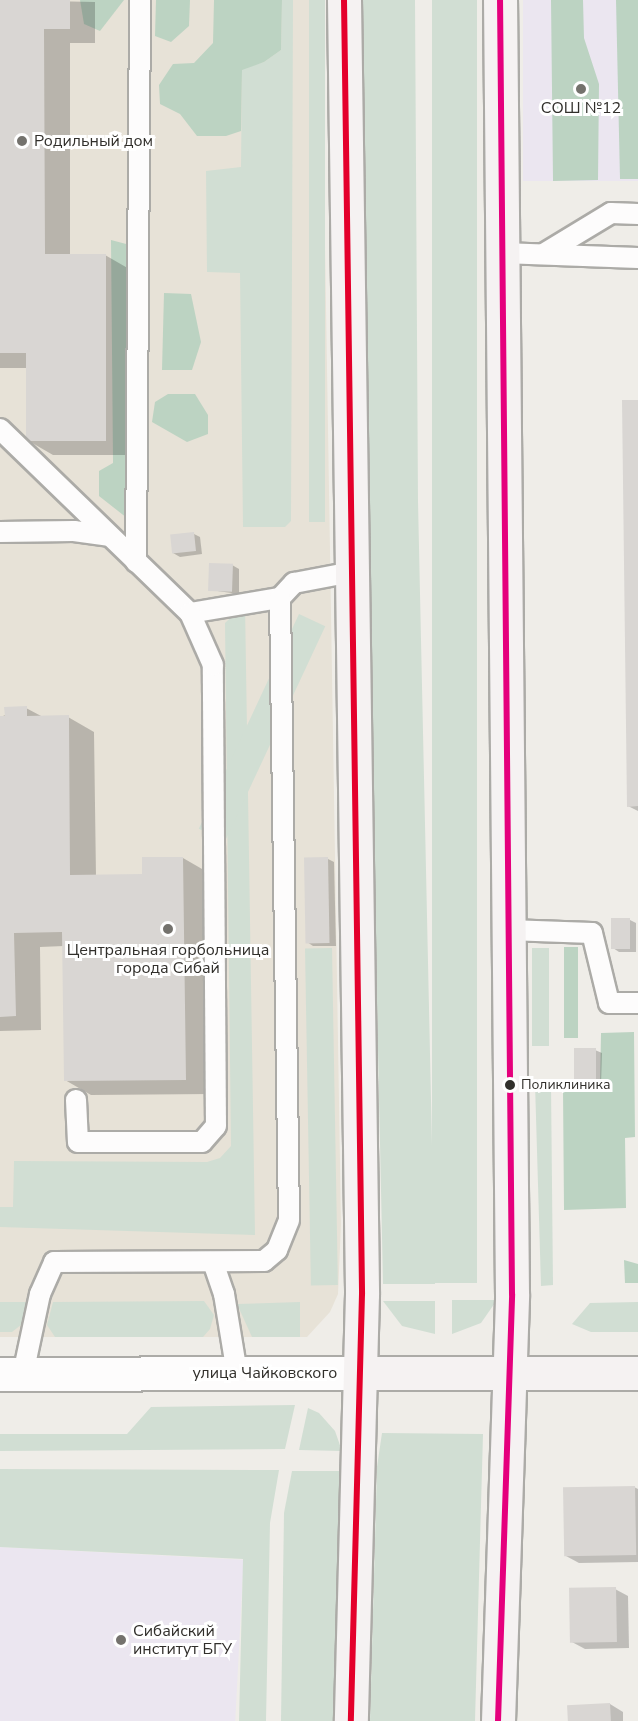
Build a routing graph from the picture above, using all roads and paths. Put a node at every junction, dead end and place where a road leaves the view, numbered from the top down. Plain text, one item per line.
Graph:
1 (140, 0) edge
2 (344, 0) edge
3 (500, 0) edge
4 (638, 214) edge
5 (502, 253) junction
6 (544, 254) junction
7 (638, 258) edge
8 (0, 429) edge
9 (0, 532) edge
10 (110, 536) junction
11 (136, 562) junction
12 (352, 572) junction
13 (280, 598) junction
14 (190, 613) junction
15 (508, 930) junction
16 (638, 1003) edge
17 (76, 1100) dead end
18 (213, 1262) junction
19 (638, 1372) edge
20 (237, 1373) junction
21 (361, 1373) junction
22 (11, 1374) edge
23 (509, 1374) junction
24 (351, 1721) edge
25 (498, 1721) edge

1 - 11 lane
2 - 12 main road
3 - 5 main road
4 - 6 lane
5 - 6 lane
5 - 15 main road
6 - 7 lane
8 - 10 lane
9 - 10 lane
10 - 11 lane
11 - 14 lane
12 - 13 lane
12 - 21 main road
13 - 14 lane
13 - 18 lane
14 - 17 lane
15 - 16 lane
15 - 23 main road
18 - 20 lane
18 - 22 lane
19 - 23 main road, улица Чайковского
20 - 21 street, улица Чайковского
20 - 22 street, улица Чайковского
21 - 23 main road, улица Чайковского
21 - 24 main road
23 - 25 main road

